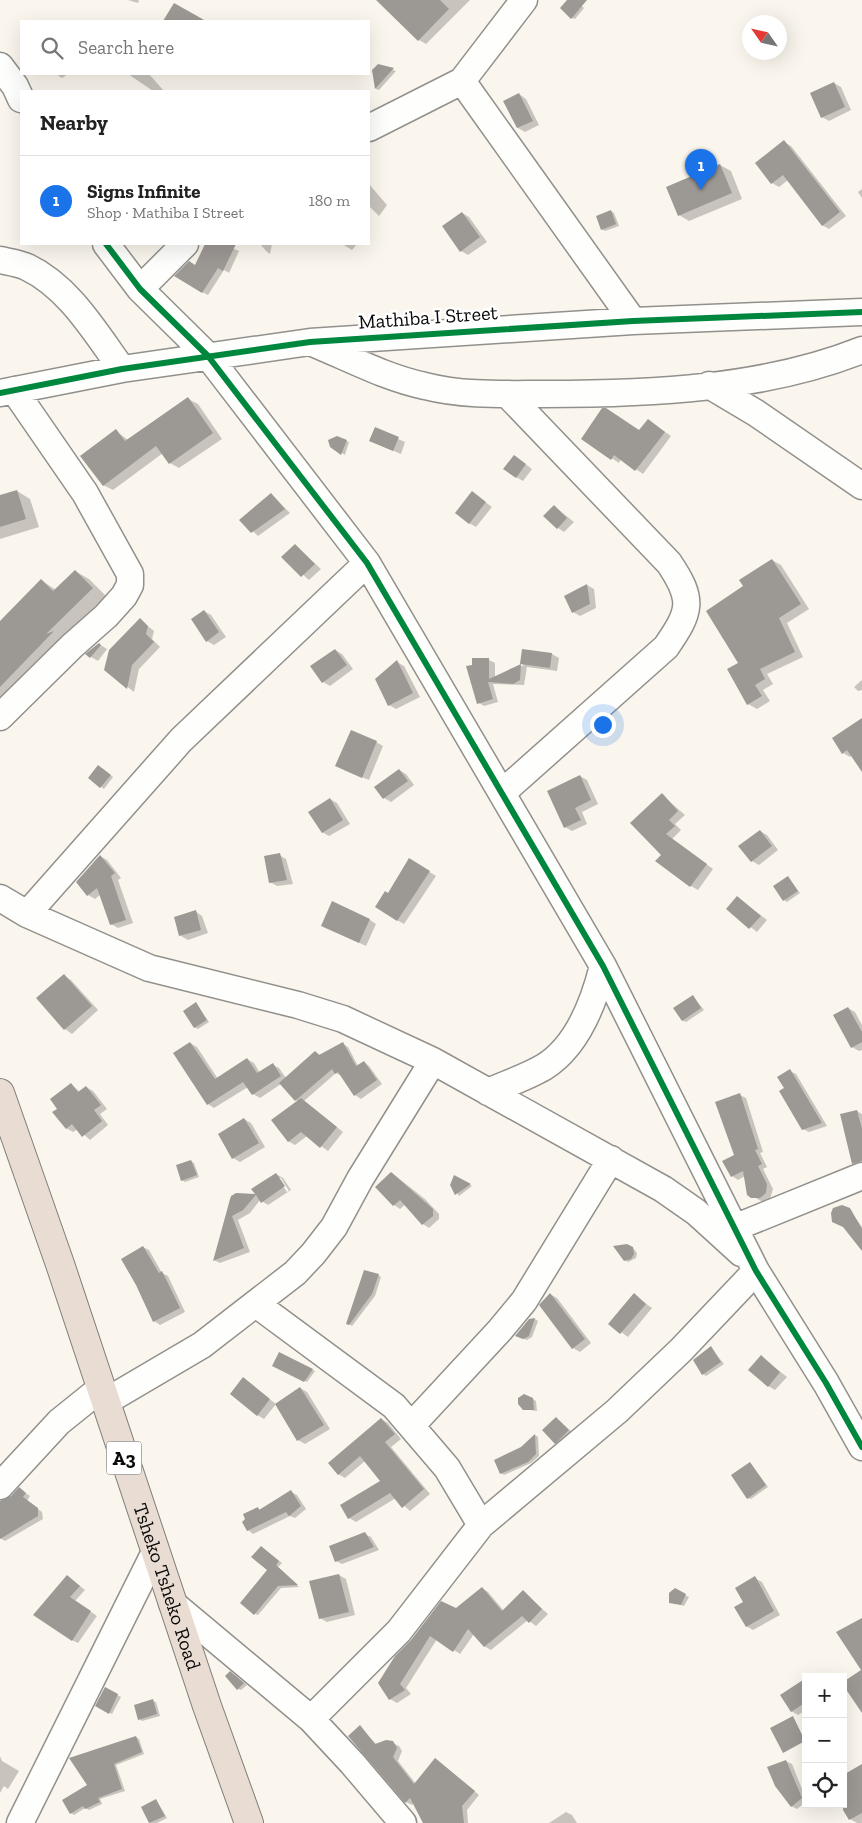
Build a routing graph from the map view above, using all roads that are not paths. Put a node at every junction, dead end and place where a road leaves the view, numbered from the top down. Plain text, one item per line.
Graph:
1 (524, 0) edge
2 (0, 66) edge
3 (462, 81) junction
4 (20, 97) edge
5 (370, 127) edge
6 (107, 245) edge
7 (184, 245) edge
8 (0, 260) edge
9 (140, 289) junction
10 (862, 312) edge
11 (633, 321) junction
12 (310, 342) junction
13 (862, 350) edge
14 (208, 356) junction
15 (122, 369) junction
16 (709, 385) junction
17 (7, 391) edge
18 (507, 394) junction
19 (862, 486) edge
20 (367, 563) junction
21 (0, 717) edge
22 (503, 792) junction
23 (0, 898) edge
24 (27, 914) junction
25 (603, 966) junction
26 (434, 1061) junction
27 (488, 1092) junction
28 (0, 1093) edge
29 (4, 1122) edge
30 (611, 1159) junction
31 (862, 1176) edge
32 (734, 1228) junction
33 (755, 1268) junction
34 (256, 1304) junction
35 (103, 1396) junction
36 (412, 1425) junction
37 (862, 1447) edge
38 (0, 1486) edge
39 (481, 1525) junction
40 (155, 1552) junction
41 (172, 1603) junction
42 (311, 1719) junction
43 (20, 1823) edge
44 (249, 1823) edge
45 (402, 1823) edge

1 - 3 street
2 - 4 street
3 - 5 street
3 - 11 street
6 - 9 street
7 - 9 street
8 - 15 street
9 - 14 street
10 - 11 street, Mathiba I Street
11 - 12 street, Mathiba I Street
12 - 14 street, Mathiba I Street
12 - 18 street
13 - 16 street
14 - 15 street, Mathiba I Street
14 - 20 street
15 - 17 street, Mathiba I Street
16 - 18 street
16 - 19 street
17 - 21 street
18 - 22 street
20 - 22 street
20 - 24 street
22 - 25 street
23 - 24 street
24 - 26 street
25 - 27 street
25 - 32 street
26 - 27 street
26 - 34 street
27 - 30 street
28 - 29 highway, Tsheko Tsheko Road / A3
29 - 35 highway, Tsheko Tsheko Road / A3
30 - 33 street
30 - 36 street
31 - 32 street
32 - 33 street
33 - 37 street
33 - 39 street
34 - 35 street
34 - 36 street
35 - 38 street
35 - 40 highway, Tsheko Tsheko Road / A3
36 - 39 street
39 - 42 street
40 - 41 highway, Tsheko Tsheko Road / A3
40 - 43 street
41 - 42 street
41 - 44 highway, Tsheko Tsheko Road / A3
42 - 45 street

